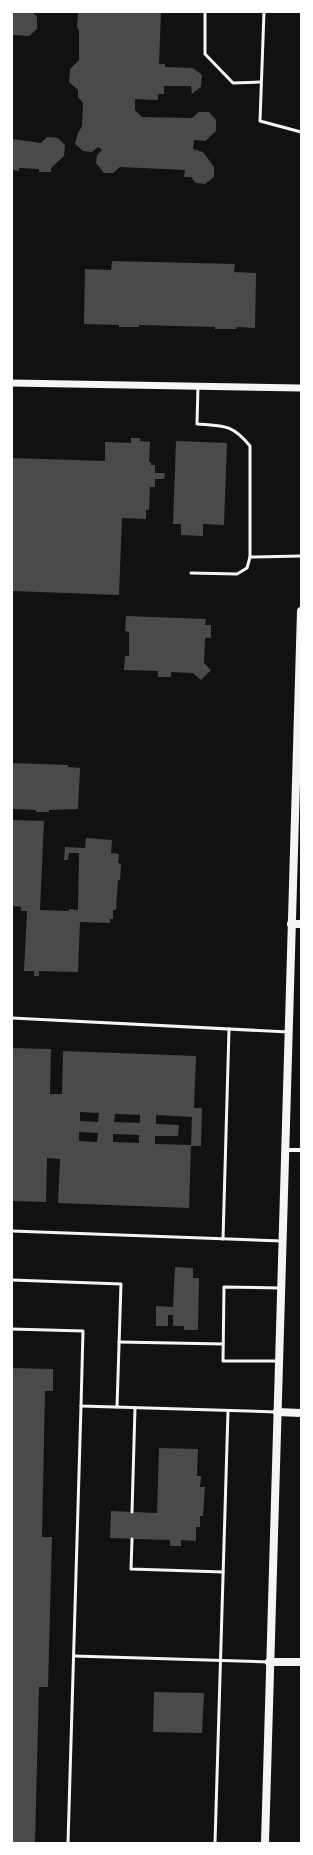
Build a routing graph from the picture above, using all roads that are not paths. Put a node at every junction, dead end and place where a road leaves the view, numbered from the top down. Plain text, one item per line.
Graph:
1 (205, 12) edge
2 (264, 12) edge
3 (261, 82) junction
4 (301, 132) edge
5 (12, 383) edge
6 (198, 385) junction
7 (301, 388) edge
8 (301, 556) edge
9 (250, 557) junction
10 (191, 573) dead end
11 (301, 612) edge
12 (300, 684) edge
13 (291, 924) junction
14 (301, 924) edge
15 (12, 1018) edge
16 (229, 1029) junction
17 (288, 1032) junction
18 (284, 1150) junction
19 (301, 1150) edge
20 (12, 1231) edge
21 (223, 1239) junction
22 (282, 1241) junction
23 (12, 1280) edge
24 (280, 1288) junction
25 (12, 1329) edge
26 (119, 1342) junction
27 (223, 1344) junction
28 (278, 1361) junction
29 (81, 1406) junction
30 (117, 1407) junction
31 (135, 1408) junction
32 (228, 1411) junction
33 (277, 1412) junction
34 (301, 1413) edge
35 (132, 1512) dead end
36 (132, 1539) dead end
37 (223, 1572) junction
38 (74, 1656) junction
39 (221, 1660) junction
40 (269, 1662) junction
41 (301, 1662) edge
42 (68, 1843) edge
43 (215, 1843) edge
44 (265, 1843) edge

1 - 3 lane
2 - 3 lane
3 - 4 lane
5 - 6 street
6 - 7 street
6 - 9 lane
8 - 9 lane
9 - 10 lane
11 - 12 main road
12 - 13 main road
13 - 14 main road
13 - 17 main road
15 - 16 lane
16 - 17 lane
16 - 21 lane
17 - 18 main road
18 - 19 street
18 - 22 main road
20 - 21 lane
21 - 22 lane
22 - 24 main road
23 - 26 lane
24 - 27 lane
24 - 28 main road
25 - 29 lane
26 - 27 lane
26 - 30 lane
27 - 28 lane
28 - 33 main road
29 - 30 lane
29 - 38 lane
30 - 31 lane
31 - 32 lane
31 - 35 lane
32 - 33 lane
32 - 37 lane
33 - 34 main road
33 - 40 main road
36 - 37 lane
37 - 39 lane
38 - 39 lane
38 - 42 lane
39 - 40 lane
39 - 43 lane
40 - 41 main road
40 - 44 main road

